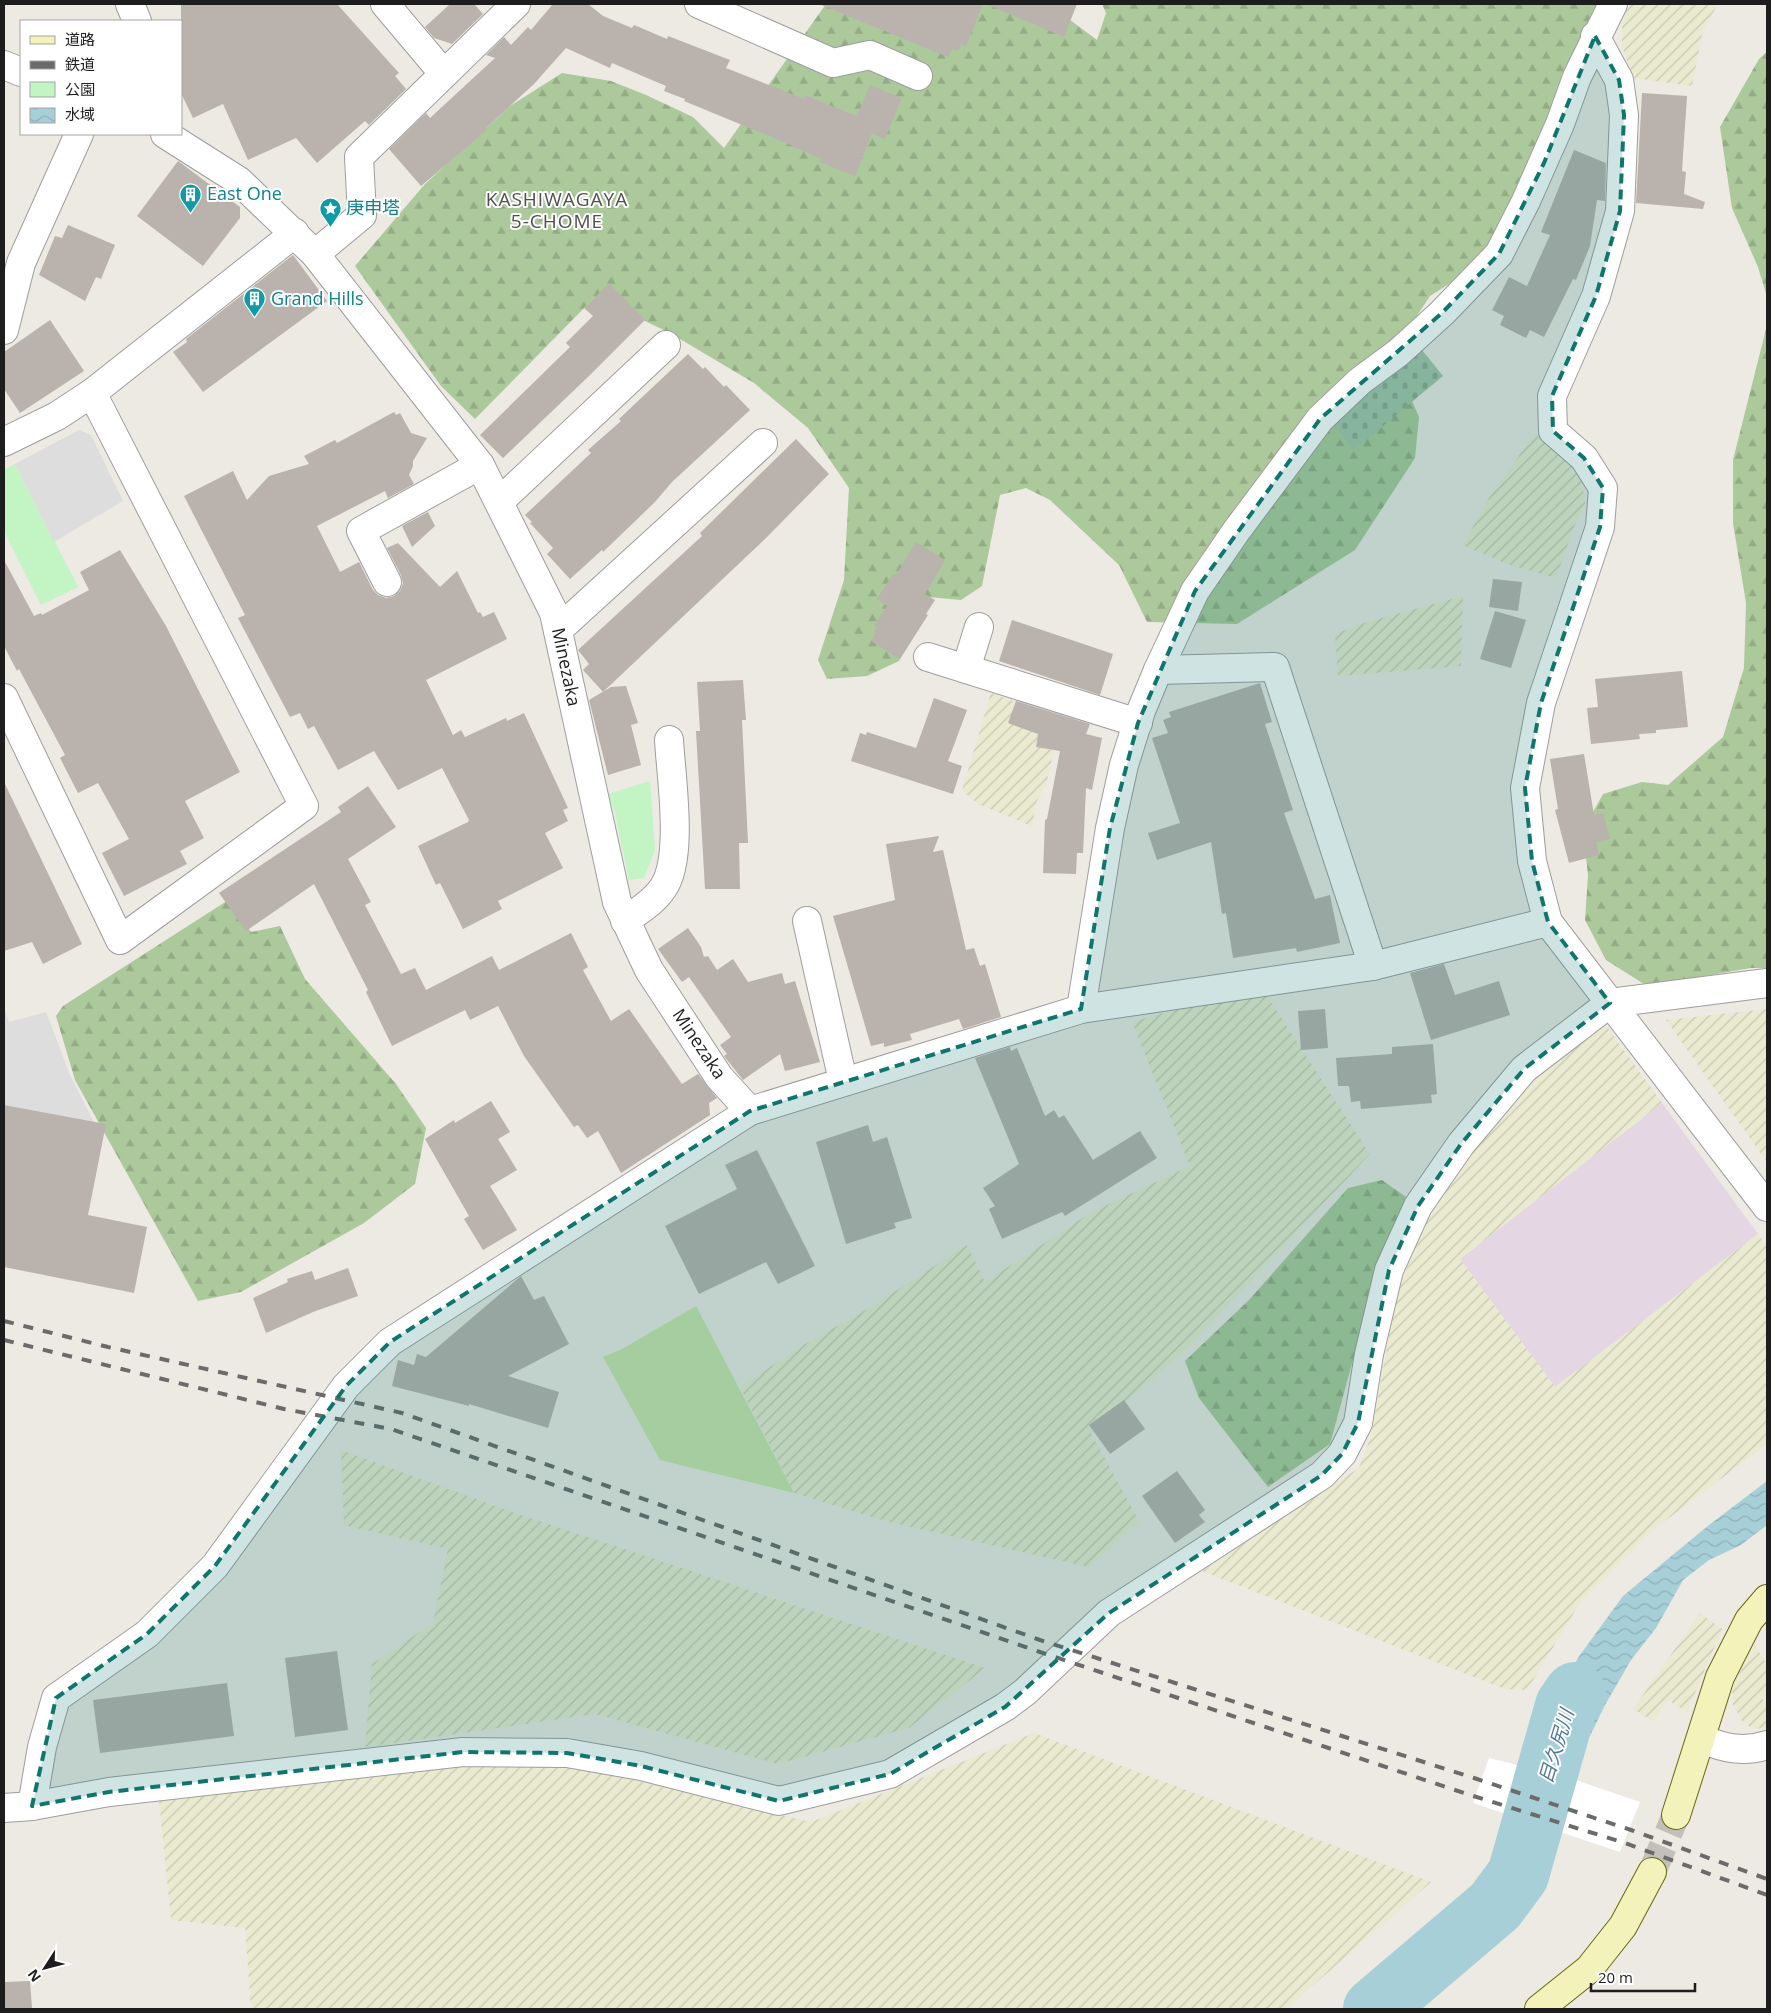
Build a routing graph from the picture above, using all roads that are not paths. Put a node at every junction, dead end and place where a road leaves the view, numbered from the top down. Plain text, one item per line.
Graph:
1 (130, 4) edge
2 (385, 4) edge
3 (516, 4) edge
4 (699, 4) edge
5 (1613, 4) edge
6 (137, 20) edge
7 (1595, 36) junction
8 (4, 65) edge
9 (20, 72) edge
10 (444, 74) junction
11 (918, 76) dead end
12 (79, 135) edge
13 (167, 135) edge
14 (294, 233) junction
15 (315, 254) junction
16 (4, 330) edge
17 (666, 344) dead end
18 (92, 393) junction
19 (4, 442) edge
20 (763, 443) dead end
21 (480, 465) junction
22 (500, 502) junction
23 (387, 582) dead end
24 (980, 627) dead end
25 (558, 630) junction
26 (928, 657) dead end
27 (966, 669) junction
28 (1158, 670) junction
29 (4, 698) edge
30 (1138, 723) junction
31 (669, 740) dead end
32 (625, 921) junction
33 (807, 921) dead end
34 (1548, 922) junction
35 (1373, 966) junction
36 (1767, 983) edge
37 (1610, 1003) junction
38 (1081, 1009) junction
39 (844, 1081) junction
40 (750, 1111) junction
41 (1767, 1207) edge
42 (1767, 1599) edge
43 (1701, 1740) junction
44 (1767, 1745) edge
45 (32, 1806) junction
46 (4, 1808) edge
47 (1676, 1815) tunnel mouth
48 (1652, 1872) tunnel mouth
49 (1539, 2009) edge

1 - 6 street
2 - 10 street
3 - 10 street
4 - 11 street
5 - 7 street
7 - 28 street
7 - 34 street
8 - 9 street
10 - 15 street
12 - 16 street
13 - 14 street, Minezaka
14 - 15 street, Minezaka
14 - 18 street
15 - 21 street, Minezaka
17 - 22 street
18 - 19 street
18 - 29 street
20 - 25 street
21 - 22 street, Minezaka
21 - 23 street
22 - 25 street, Minezaka
24 - 27 street
25 - 32 street, Minezaka
26 - 27 street
27 - 30 street
28 - 30 street
28 - 35 street
30 - 38 street
31 - 32 street
32 - 40 street, Minezaka
33 - 39 street
34 - 35 street
34 - 37 street
35 - 38 street
36 - 37 street
37 - 41 street
37 - 45 street
38 - 39 street
39 - 40 street
40 - 45 street
42 - 43 street
43 - 44 street
43 - 47 street
45 - 46 street
48 - 49 street

